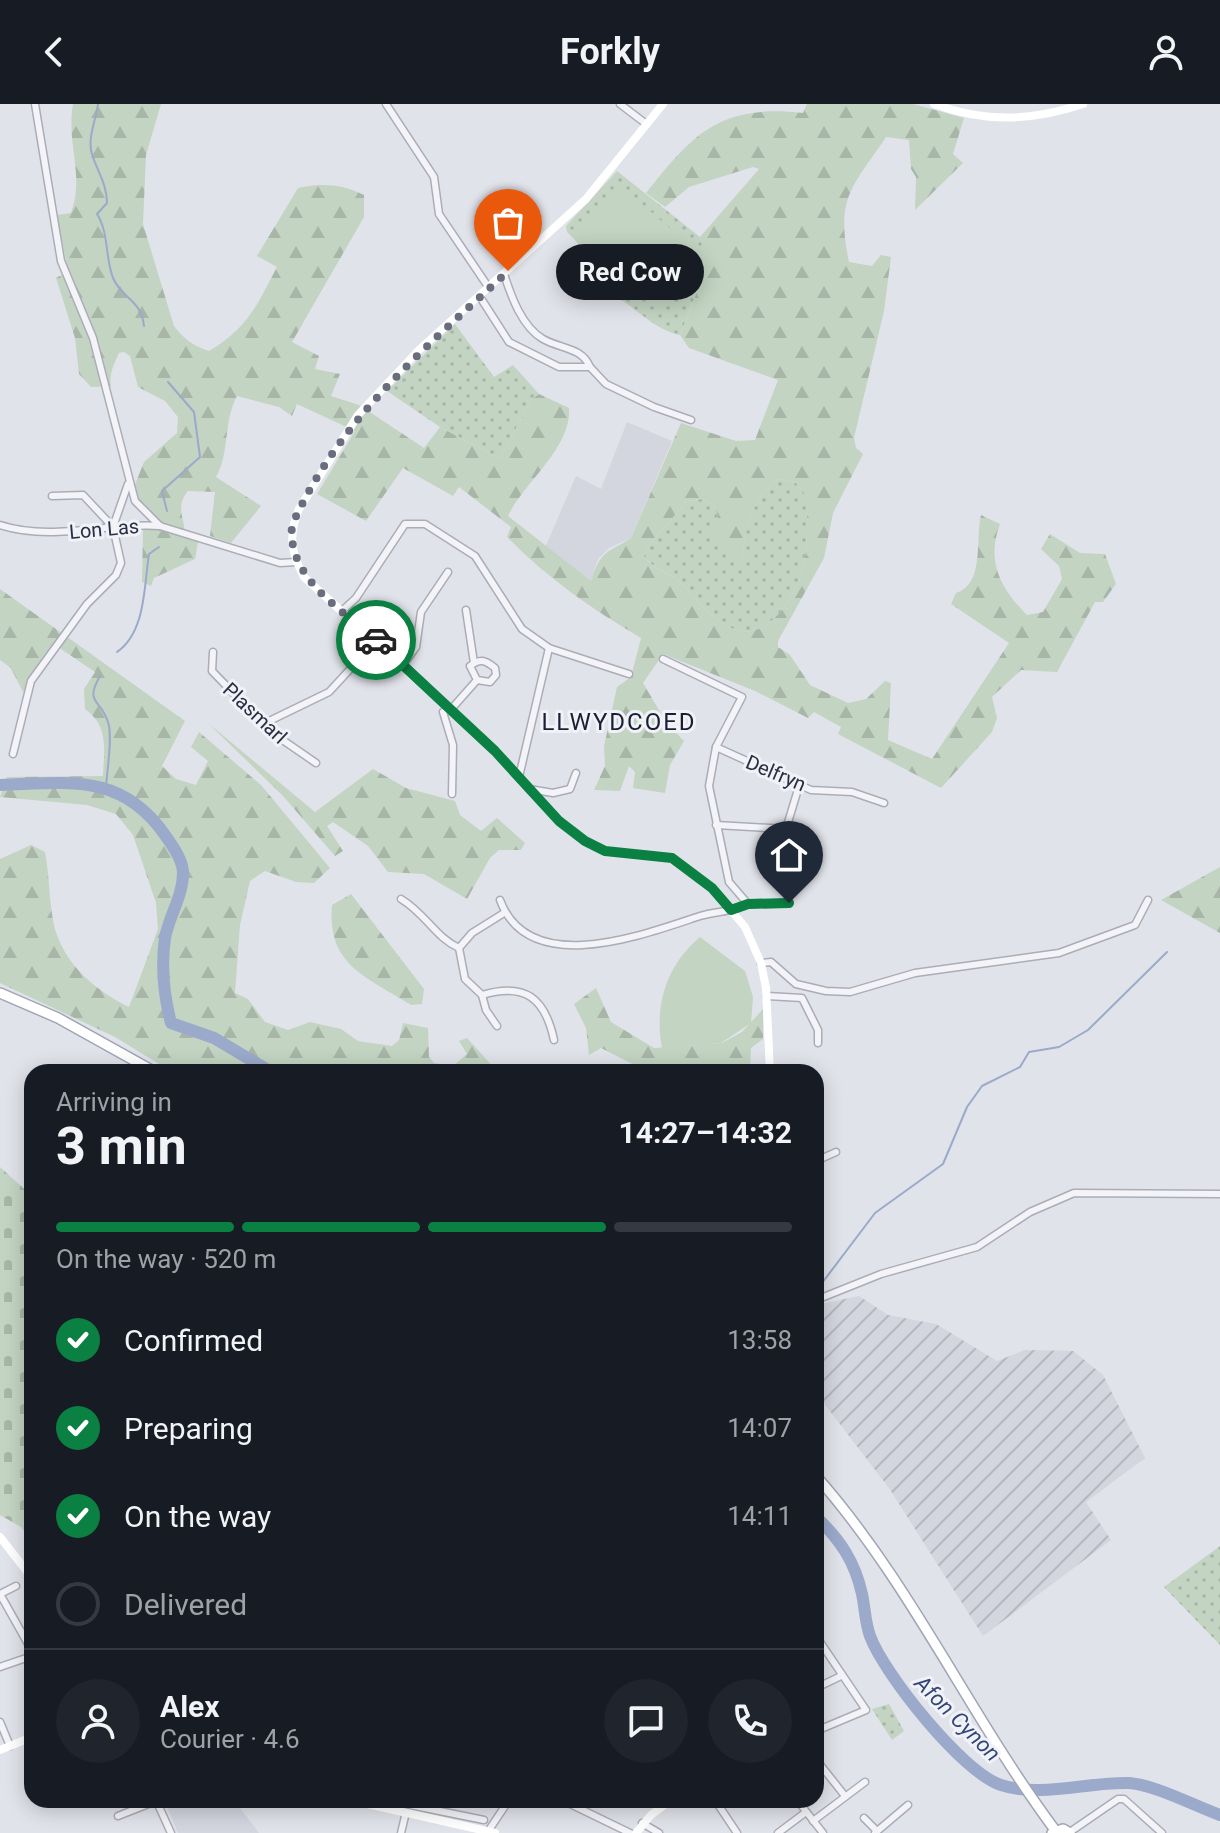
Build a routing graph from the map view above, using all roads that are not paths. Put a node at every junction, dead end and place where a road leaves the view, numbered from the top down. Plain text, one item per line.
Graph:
1 (35, 104) edge
2 (386, 104) edge
3 (620, 104) edge
4 (663, 104) edge
5 (934, 104) edge
6 (1083, 104) edge
7 (645, 123) junction
8 (504, 274) junction
9 (489, 288) junction
10 (480, 297) junction
11 (541, 338) junction
12 (534, 355) junction
13 (590, 367) junction
14 (691, 420) dead end
15 (128, 484) junction
16 (52, 496) dead end
17 (0, 525) edge
18 (160, 526) junction
19 (113, 527) junction
20 (296, 562) junction
21 (448, 572) dead end
22 (343, 610) junction
23 (466, 610) dead end
24 (376, 641) junction
25 (549, 648) junction
26 (213, 652) dead end
27 (663, 659) dead end
28 (474, 663) junction
29 (403, 665) junction
30 (629, 674) dead end
31 (477, 680) junction
32 (448, 708) junction
33 (263, 724) junction
34 (716, 747) junction
35 (13, 754) dead end
36 (316, 763) dead end
37 (576, 773) dead end
38 (519, 777) junction
39 (799, 786) junction
40 (529, 789) junction
41 (452, 794) dead end
42 (884, 803) dead end
43 (716, 825) junction
44 (786, 829) junction
45 (401, 899) dead end
46 (500, 900) dead end
47 (1148, 900) dead end
48 (748, 904) junction
49 (731, 910) junction
50 (504, 913) junction
51 (459, 948) junction
52 (761, 963) junction
53 (0, 993) edge
54 (482, 995) junction
55 (767, 996) junction
56 (497, 1026) dead end
57 (554, 1040) dead end
58 (818, 1043) dead end
59 (141, 1064) edge
60 (770, 1064) edge
61 (836, 1152) dead end
62 (824, 1157) edge
63 (1220, 1194) edge
64 (824, 1297) edge
65 (824, 1485) edge
66 (0, 1537) edge
67 (24, 1568) edge
68 (16, 1586) dead end
69 (24, 1638) edge
70 (824, 1649) edge
71 (827, 1654) junction
72 (824, 1655) edge
73 (24, 1656) edge
74 (0, 1667) edge
75 (841, 1676) junction
76 (824, 1684) edge
77 (0, 1722) edge
78 (824, 1728) edge
79 (24, 1740) edge
80 (10, 1746) junction
81 (0, 1750) edge
82 (824, 1770) edge
83 (865, 1782) dead end
84 (845, 1796) junction
85 (908, 1805) dead end
86 (137, 1808) edge
87 (160, 1808) edge
88 (387, 1808) edge
89 (417, 1808) edge
90 (504, 1808) edge
91 (585, 1808) edge
92 (661, 1808) edge
93 (720, 1808) edge
94 (803, 1808) edge
95 (406, 1812) junction
96 (806, 1812) junction
97 (118, 1816) dead end
98 (864, 1818) dead end
99 (462, 1819) junction
100 (484, 1820) dead end
101 (813, 1821) junction
102 (642, 1823) junction
103 (491, 1832) edge
104 (876, 1832) edge
105 (1053, 1832) edge
106 (171, 1833) edge
107 (401, 1833) edge
108 (633, 1833) edge
109 (659, 1833) edge
110 (737, 1833) edge
111 (778, 1833) edge
112 (823, 1833) edge
113 (1070, 1833) edge
114 (1162, 1833) edge

1 - 15 street
2 - 9 street
3 - 7 street
4 - 7 main road
5 - 6 main road
7 - 8 main road
8 - 9 main road
8 - 11 street
9 - 10 main road
10 - 12 street
10 - 20 main road
11 - 12 street
11 - 13 street
12 - 13 street
13 - 14 street
15 - 18 street
15 - 19 street
16 - 19 street
17 - 19 street, Lon Las
18 - 19 street, Lon Las
18 - 20 street, Lon Las
19 - 35 street
20 - 22 main road
21 - 29 street
22 - 24 main road
22 - 25 street
23 - 28 street
24 - 29 main road
24 - 33 street
25 - 30 street
25 - 38 street
26 - 33 street, Plasmarl
27 - 34 street
28 - 31 street
28 - 31 street
29 - 32 main road
31 - 32 street
32 - 38 main road
32 - 41 street
33 - 36 street, Plasmarl
34 - 39 street, Delfryn
34 - 43 street
37 - 40 street
38 - 40 main road
39 - 42 street, Delfryn
39 - 44 street
40 - 49 main road
43 - 44 street
43 - 48 street
44 - 48 street
45 - 51 street
46 - 50 street
47 - 52 street
48 - 49 street
49 - 50 street
49 - 52 main road
50 - 51 street
51 - 54 street
52 - 55 main road
53 - 59 main road
54 - 56 street
54 - 57 street
55 - 58 street
55 - 60 main road
61 - 62 street
63 - 64 street
65 - 105 main road
66 - 67 main road
68 - 69 street
70 - 71 street
71 - 72 street
71 - 75 street
73 - 74 street
75 - 76 street
75 - 78 street
77 - 80 street
79 - 80 main road
80 - 81 main road
82 - 84 street
83 - 84 street
84 - 101 street
85 - 104 street
86 - 97 street
87 - 106 street
88 - 95 main road
89 - 99 street
90 - 103 street
91 - 108 street
92 - 102 main road
93 - 110 street
94 - 96 street
95 - 99 main road
95 - 107 street
96 - 101 street
96 - 111 street
98 - 104 street
99 - 100 street
99 - 103 main road
101 - 112 street
102 - 108 main road
102 - 109 street
105 - 113 main road
113 - 114 street

